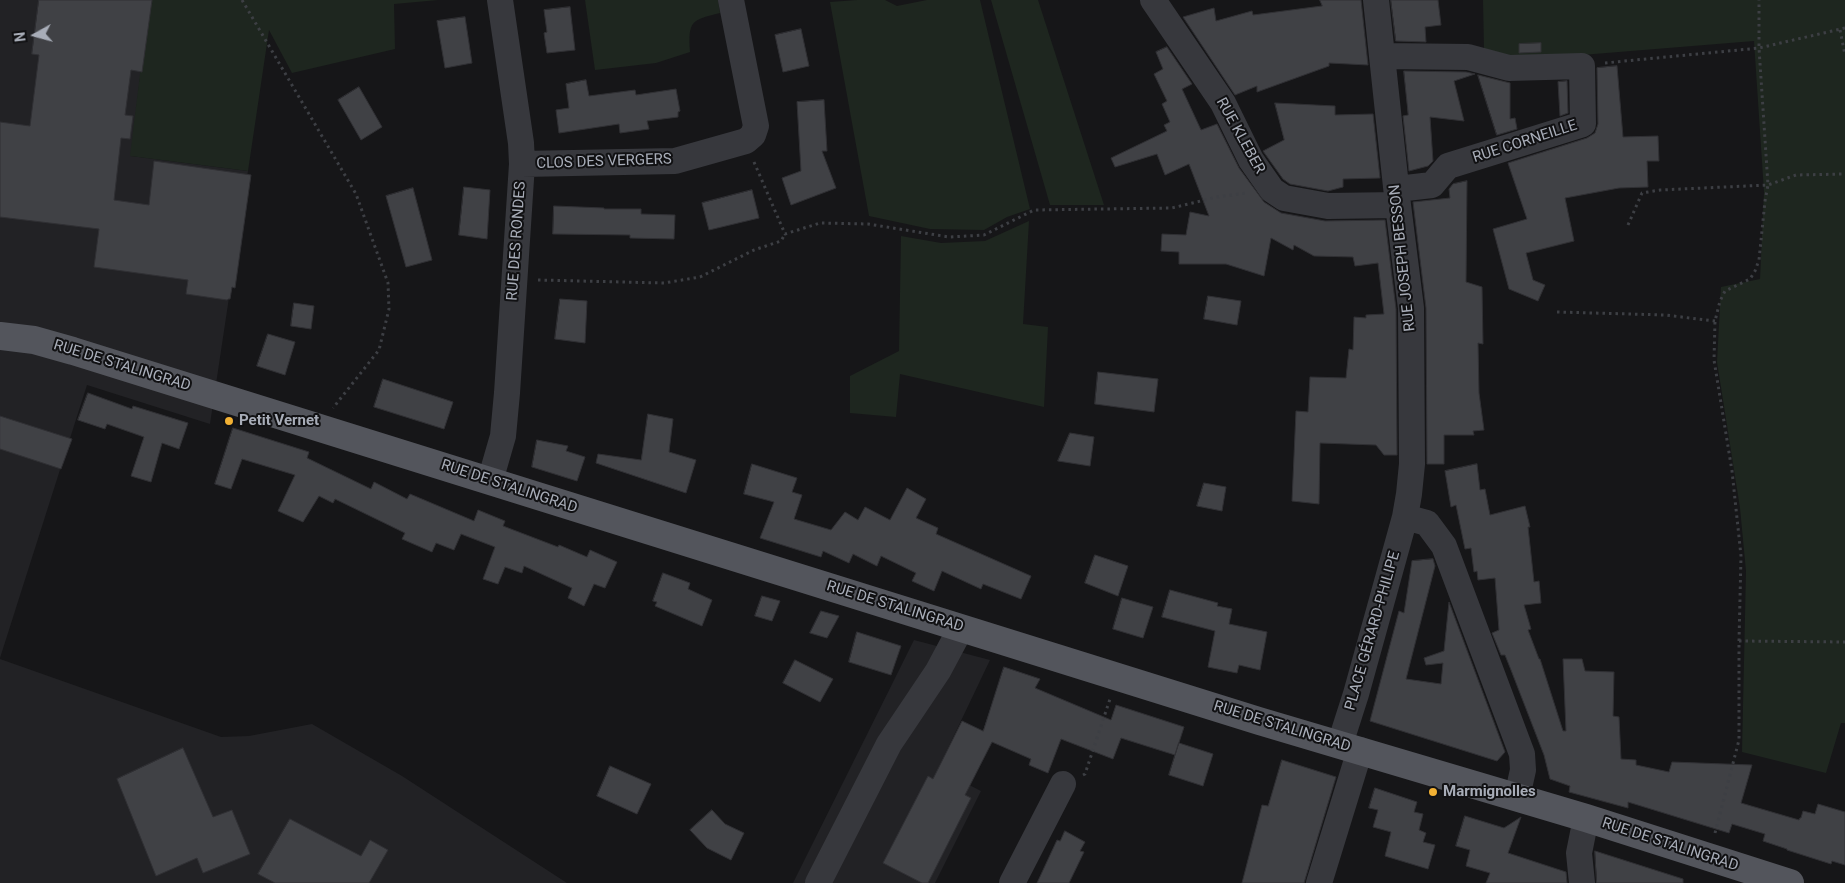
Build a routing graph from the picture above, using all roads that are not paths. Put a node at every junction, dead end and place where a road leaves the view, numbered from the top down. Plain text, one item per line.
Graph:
1 (500, 0) edge
2 (732, 0) edge
3 (1153, 0) edge
4 (1376, 0) edge
5 (1382, 56) junction
6 (522, 164) junction
7 (1398, 197) junction
8 (0, 336) edge
9 (490, 480) junction
10 (1405, 517) junction
11 (961, 628) junction
12 (1350, 747) junction
13 (1063, 784) road end
14 (1517, 797) junction
15 (1586, 818) junction
16 (823, 882) edge
17 (1012, 883) edge
18 (1319, 883) edge
19 (1582, 883) edge
20 (1790, 883) edge

1 - 6 street, RUE DES RONDES
2 - 6 street, CLOS DES VERGERS
3 - 7 street, RUE KLEBER
4 - 5 street, RUE JOSEPH BESSON
5 - 7 street, RUE JOSEPH BESSON
5 - 7 street, RUE CORNEILLE
6 - 9 street, RUE DES RONDES
7 - 10 street, RUE JOSEPH BESSON
8 - 9 main road, RUE DE STALINGRAD
9 - 11 main road, RUE DE STALINGRAD
10 - 12 street, PLACE GÉRARD-PHILIPE
10 - 14 street
11 - 12 main road, RUE DE STALINGRAD
11 - 16 street
12 - 14 main road, RUE DE STALINGRAD
12 - 18 street, PLACE GÉRARD-PHILIPE
13 - 17 street
14 - 15 main road, RUE DE STALINGRAD
15 - 19 street
15 - 20 main road, RUE DE STALINGRAD

